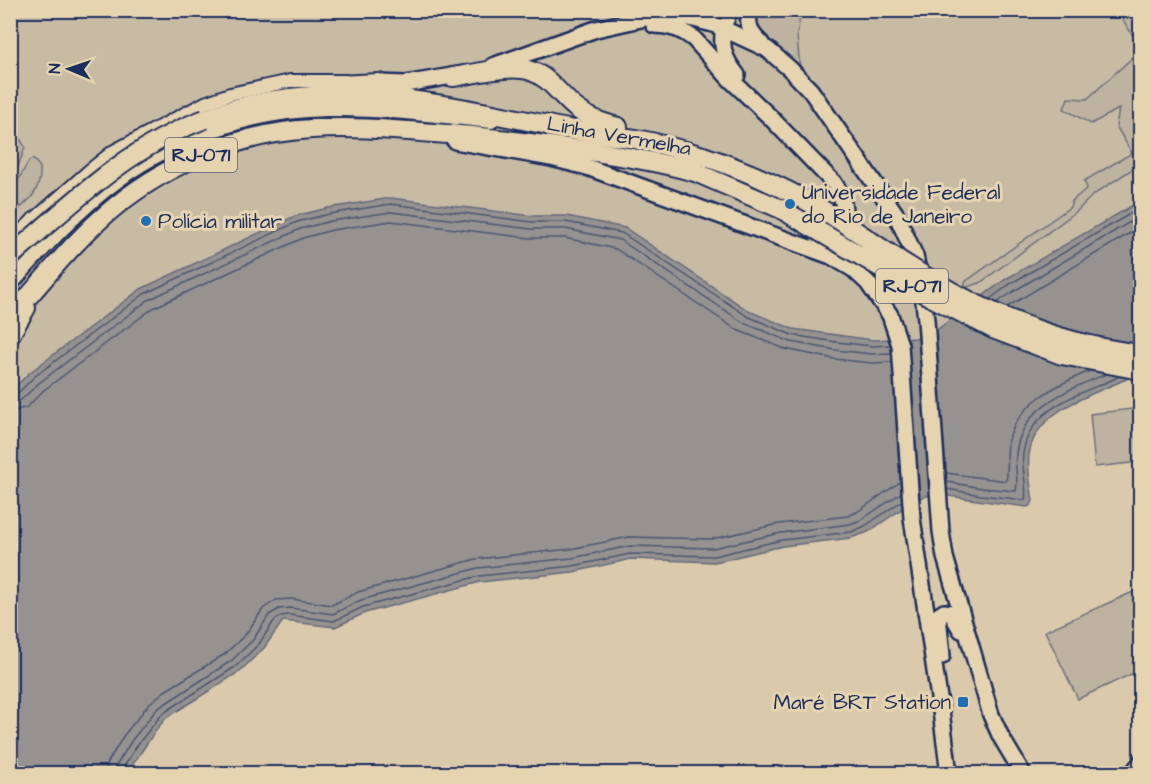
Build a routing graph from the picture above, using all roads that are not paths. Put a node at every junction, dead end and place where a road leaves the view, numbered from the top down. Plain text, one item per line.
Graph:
1 (683, 10) edge
2 (732, 10) edge
3 (749, 10) edge
4 (650, 17) junction
5 (610, 27) junction
6 (723, 28) junction
7 (767, 49) junction
8 (453, 77) junction
9 (379, 83) junction
10 (769, 116) junction
11 (208, 118) junction
12 (405, 131) junction
13 (579, 131) junction
14 (668, 146) junction
15 (699, 164) junction
16 (716, 212) junction
17 (34, 220) junction
18 (10, 241) edge
19 (10, 257) edge
20 (40, 283) junction
21 (10, 285) edge
22 (10, 318) edge
23 (10, 335) edge
24 (1140, 354) edge
25 (1140, 370) edge
26 (974, 657) junction
27 (1140, 759) edge
28 (948, 766) edge
29 (1023, 774) edge
30 (1128, 774) edge

1 - 4 street
2 - 6 street
3 - 7 highway
4 - 5 highway
4 - 6 highway
5 - 8 highway
5 - 10 highway
6 - 7 highway
6 - 10 highway
7 - 26 highway
8 - 9 highway
8 - 14 highway
9 - 11 highway
9 - 17 street
10 - 16 highway
11 - 13 highway, Linha Vermelha / RJ-071
11 - 19 highway, Linha Vermelha / RJ-071, bridge
12 - 15 highway, Linha Vermelha / RJ-071
12 - 16 highway, Linha Vermelha
12 - 20 highway, Linha Vermelha / RJ-071
13 - 14 highway, Linha Vermelha / RJ-071
13 - 21 main road, Linha Vermelha
14 - 15 highway, Linha Vermelha / RJ-071
15 - 24 highway, Linha Vermelha / RJ-071, bridge
15 - 25 highway, Linha Vermelha / RJ-071, bridge
16 - 28 highway
17 - 18 street
17 - 19 main road
20 - 22 highway, Linha Vermelha / RJ-071
20 - 23 highway
26 - 28 highway
26 - 29 highway
27 - 30 street

